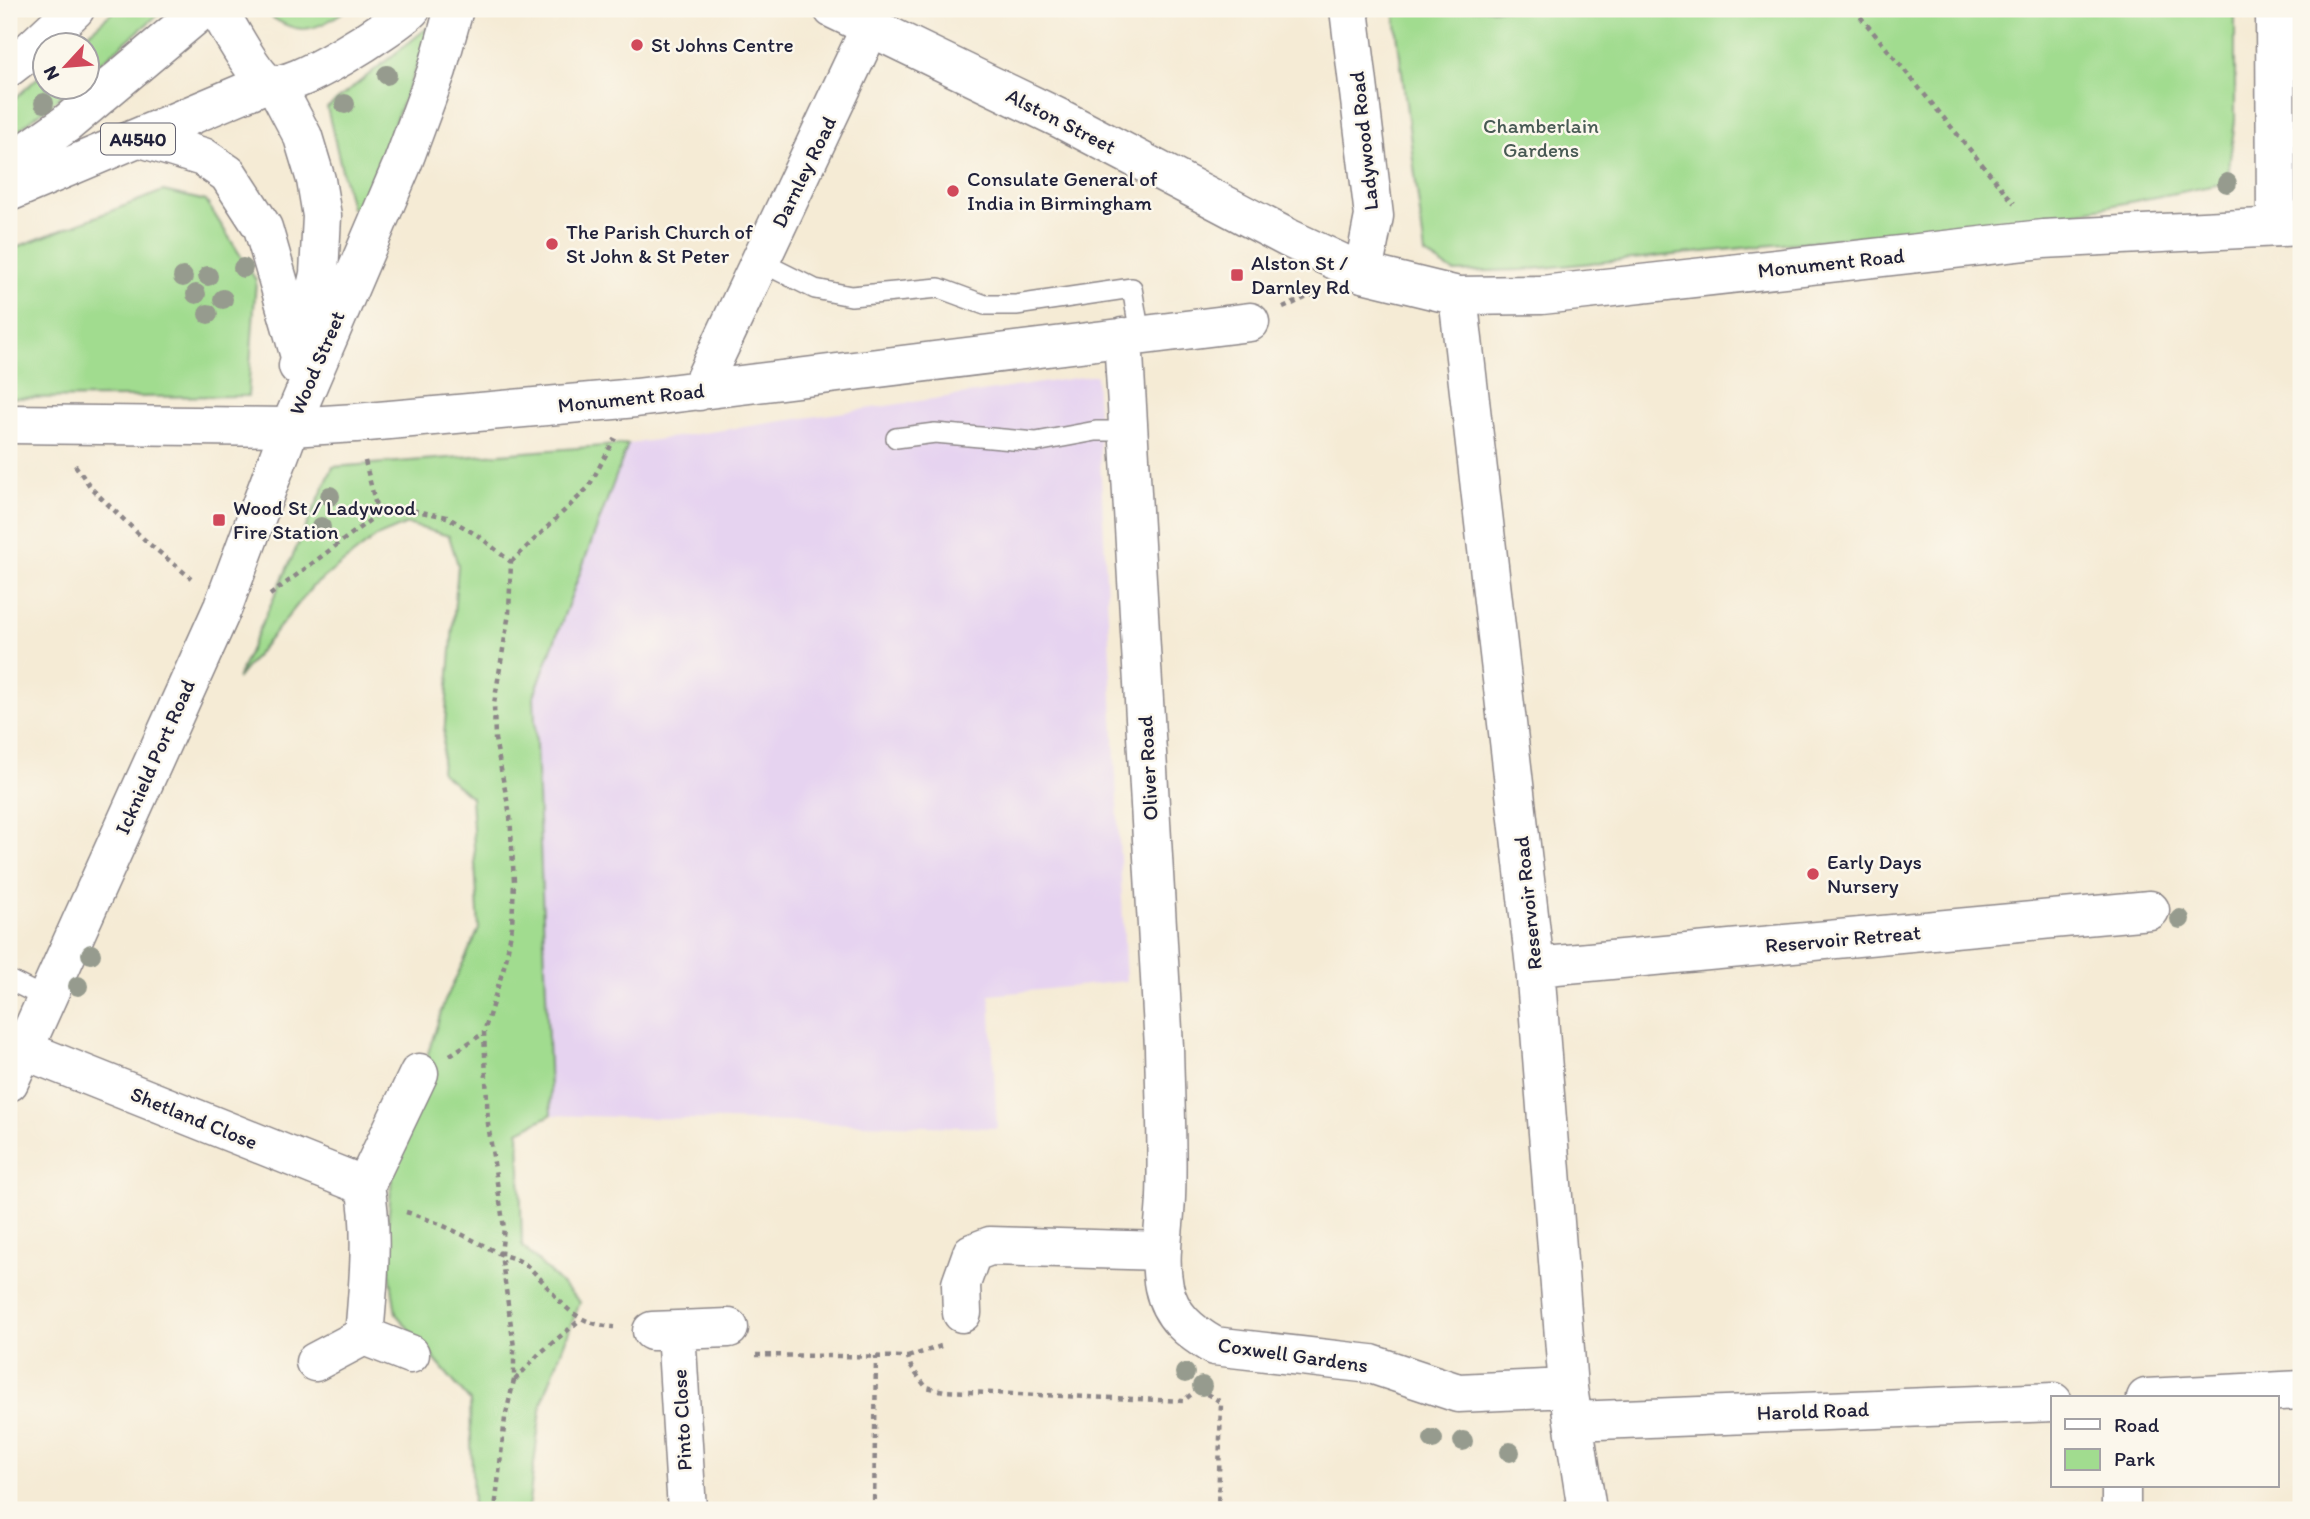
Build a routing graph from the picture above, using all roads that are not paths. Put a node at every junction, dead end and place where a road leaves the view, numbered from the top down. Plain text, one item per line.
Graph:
1 (75, 9) edge
2 (203, 9) edge
3 (218, 9) edge
4 (411, 9) edge
5 (454, 9) edge
6 (833, 9) edge
7 (1349, 9) edge
8 (2275, 9) edge
9 (870, 28) junction
10 (9, 67) edge
11 (271, 84) junction
12 (141, 138) junction
13 (9, 164) edge
14 (9, 192) edge
15 (2289, 226) edge
16 (761, 262) junction
17 (1363, 273) junction
18 (1458, 296) junction
19 (1250, 322) road end
20 (1132, 336) junction
21 (299, 355) junction
22 (699, 391) junction
23 (9, 424) edge
24 (290, 427) junction
25 (1128, 431) junction
26 (896, 438) dead end
27 (2150, 910) dead end
28 (1535, 967) junction
29 (9, 981) edge
30 (47, 999) junction
31 (16, 1066) edge
32 (419, 1073) dead end
33 (367, 1196) junction
34 (1166, 1198) joint
35 (1161, 1251) junction
36 (962, 1313) dead end
37 (364, 1336) junction
38 (737, 1341) road end
39 (410, 1354) dead end
40 (315, 1362) dead end
41 (2301, 1390) edge
42 (2185, 1396) edge
43 (2051, 1402) edge
44 (1571, 1404) junction
45 (2121, 1488) edge
46 (687, 1510) edge
47 (1587, 1510) edge
48 (2121, 1510) edge

1 - 10 main road
2 - 13 main road, A4540
3 - 11 main road, Wood Street
4 - 11 main road
5 - 24 main road, Wood Street
6 - 9 main road, Alston Street
7 - 17 main road, Ladywood Road
8 - 15 main road
9 - 16 main road, Darnley Road
9 - 17 main road, Alston Street
11 - 12 main road, A4540
11 - 21 main road, Wood Street
12 - 14 main road, A4540
12 - 21 main road
15 - 18 main road, Monument Road
16 - 20 lane
16 - 22 main road, Darnley Road
17 - 18 main road, Monument Road
18 - 28 main road, Reservoir Road
19 - 20 main road, Monument Road
20 - 22 main road, Monument Road
20 - 25 main road, Oliver Road
21 - 24 main road, Wood Street
22 - 24 main road, Monument Road
23 - 24 main road, Monument Road
24 - 30 main road, Icknield Port Road
25 - 26 lane
25 - 34 main road, Oliver Road
27 - 28 main road, Reservoir Retreat
28 - 44 main road, Reservoir Road
29 - 30 lane
30 - 31 main road, Icknield Port Road
31 - 33 main road, Shetland Close
32 - 33 main road
33 - 37 main road
34 - 35 main road, Coxwell Gardens
35 - 36 main road
35 - 44 main road, Coxwell Gardens
37 - 39 main road
37 - 40 main road
38 - 46 main road, Pinto Close
41 - 42 main road
43 - 44 main road, Harold Road
44 - 47 main road, Reservoir Road
45 - 48 main road

